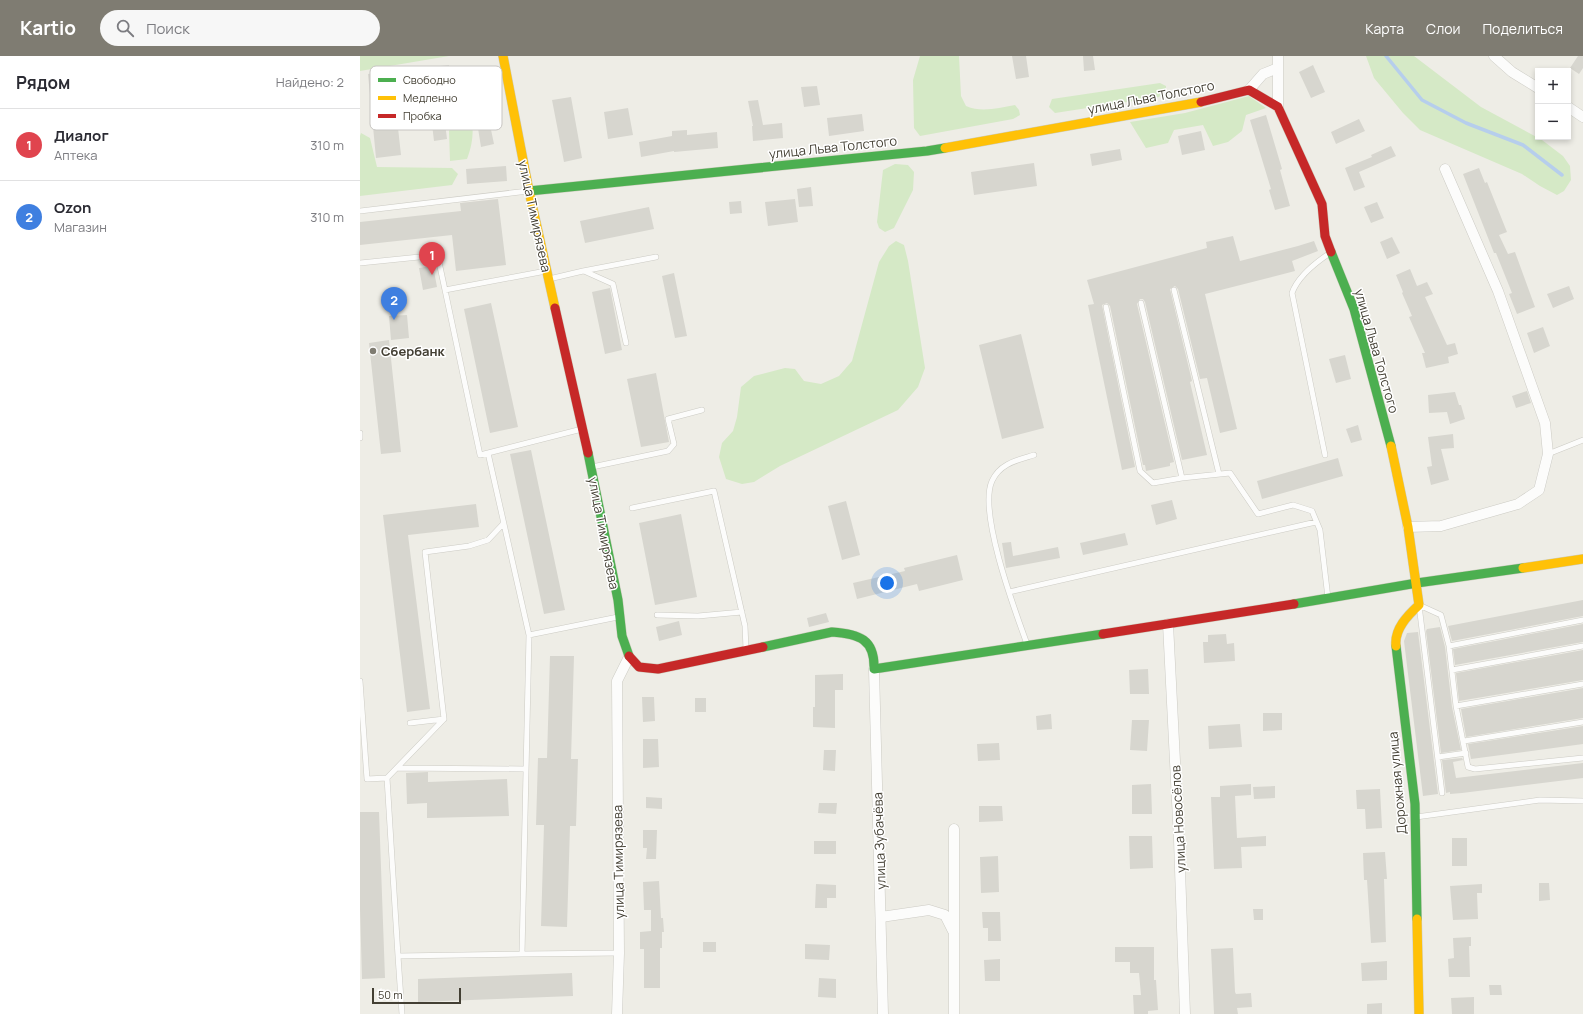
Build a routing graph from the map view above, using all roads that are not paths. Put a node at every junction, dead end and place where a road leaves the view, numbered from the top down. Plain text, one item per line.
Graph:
1 (503, 56) edge
2 (1278, 56) edge
3 (1494, 56) edge
4 (1278, 68) junction
5 (1535, 86) edge
6 (1249, 90) junction
7 (1278, 107) junction
8 (1571, 109) edge
9 (1583, 117) edge
10 (1446, 169) dead end
11 (529, 191) junction
12 (360, 211) edge
13 (1331, 252) junction
14 (656, 257) dead end
15 (360, 263) edge
16 (583, 271) junction
17 (547, 275) junction
18 (445, 290) junction
19 (1174, 290) dead end
20 (1141, 303) dead end
21 (1106, 307) dead end
22 (626, 343) dead end
23 (702, 410) dead end
24 (582, 429) junction
25 (360, 433) edge
26 (360, 438) edge
27 (1583, 440) edge
28 (488, 453) junction
29 (1548, 454) junction
30 (1034, 455) dead end
31 (1325, 455) dead end
32 (591, 467) junction
33 (1219, 474) junction
34 (1182, 478) junction
35 (632, 508) dead end
36 (1316, 522) junction
37 (503, 524) junction
38 (1408, 527) junction
39 (1583, 559) edge
40 (1417, 583) junction
41 (1009, 592) junction
42 (1328, 599) junction
43 (1419, 605) junction
44 (742, 612) junction
45 (657, 615) dead end
46 (619, 616) junction
47 (1583, 620) edge
48 (1168, 624) junction
49 (529, 635) junction
50 (1027, 644) junction
51 (1449, 646) junction
52 (1583, 646) edge
53 (746, 650) junction
54 (630, 658) junction
55 (874, 669) junction
56 (1452, 670) junction
57 (360, 680) edge
58 (1583, 684) edge
59 (1456, 706) junction
60 (444, 719) junction
61 (1583, 722) edge
62 (410, 723) dead end
63 (362, 733) edge
64 (1464, 741) junction
65 (1466, 753) junction
66 (1438, 757) junction
67 (1583, 758) edge
68 (397, 768) junction
69 (525, 769) junction
70 (387, 778) junction
71 (1442, 793) dead end
72 (1583, 800) edge
73 (1415, 817) junction
74 (954, 829) dead end
75 (881, 917) junction
76 (953, 931) junction
77 (619, 953) junction
78 (522, 954) junction
79 (398, 956) junction
80 (402, 1014) edge
81 (617, 1014) edge
82 (883, 1014) edge
83 (954, 1014) edge
84 (1184, 1014) edge
85 (1419, 1014) edge

1 - 11 street, улица Тимирязева
2 - 4 street
3 - 5 street
4 - 6 street
4 - 7 street
6 - 7 street
6 - 11 street, улица Льва Толстого
7 - 13 street, улица Льва Толстого
8 - 9 street
10 - 29 street
11 - 12 lane
11 - 17 street, улица Тимирязева
13 - 31 lane
13 - 38 street, улица Льва Толстого
14 - 16 lane
15 - 18 lane
16 - 17 lane
16 - 22 lane
17 - 18 lane
17 - 24 street, улица Тимирязева
18 - 28 lane
19 - 33 lane
20 - 34 lane
21 - 34 lane
23 - 32 lane
24 - 28 lane
24 - 32 street, улица Тимирязева
25 - 26 lane
27 - 29 lane
28 - 37 lane
29 - 38 street
30 - 41 lane
32 - 46 street, улица Тимирязева
33 - 34 lane
33 - 36 lane
35 - 44 lane
36 - 41 lane
36 - 42 lane
37 - 49 lane
37 - 60 lane
38 - 40 street, улица Льва Толстого
39 - 40 street
40 - 42 street
40 - 43 street
41 - 50 lane
42 - 48 street
43 - 51 lane
43 - 66 lane
43 - 73 street, Дорожная улица
44 - 45 lane
44 - 53 lane
46 - 49 lane
46 - 54 street, улица Тимирязева
47 - 51 lane
48 - 50 street
48 - 84 street, улица Новосёлов
49 - 69 lane
50 - 55 street
51 - 56 lane
52 - 56 lane
53 - 54 street
53 - 55 street
54 - 77 street, улица Тимирязева
55 - 75 street, улица Зубачёва
56 - 59 lane
57 - 63 lane
58 - 59 lane
59 - 64 lane
60 - 62 lane
60 - 68 lane
61 - 64 lane
63 - 70 lane
64 - 65 lane
65 - 66 lane
65 - 67 lane
66 - 71 lane
68 - 69 lane
68 - 70 lane
69 - 78 lane
70 - 79 lane
72 - 73 lane
73 - 85 street, Дорожная улица
74 - 76 street
75 - 76 street
75 - 82 street, улица Зубачёва
76 - 83 street
77 - 78 lane
77 - 81 street, улица Тимирязева
78 - 79 lane
79 - 80 lane

